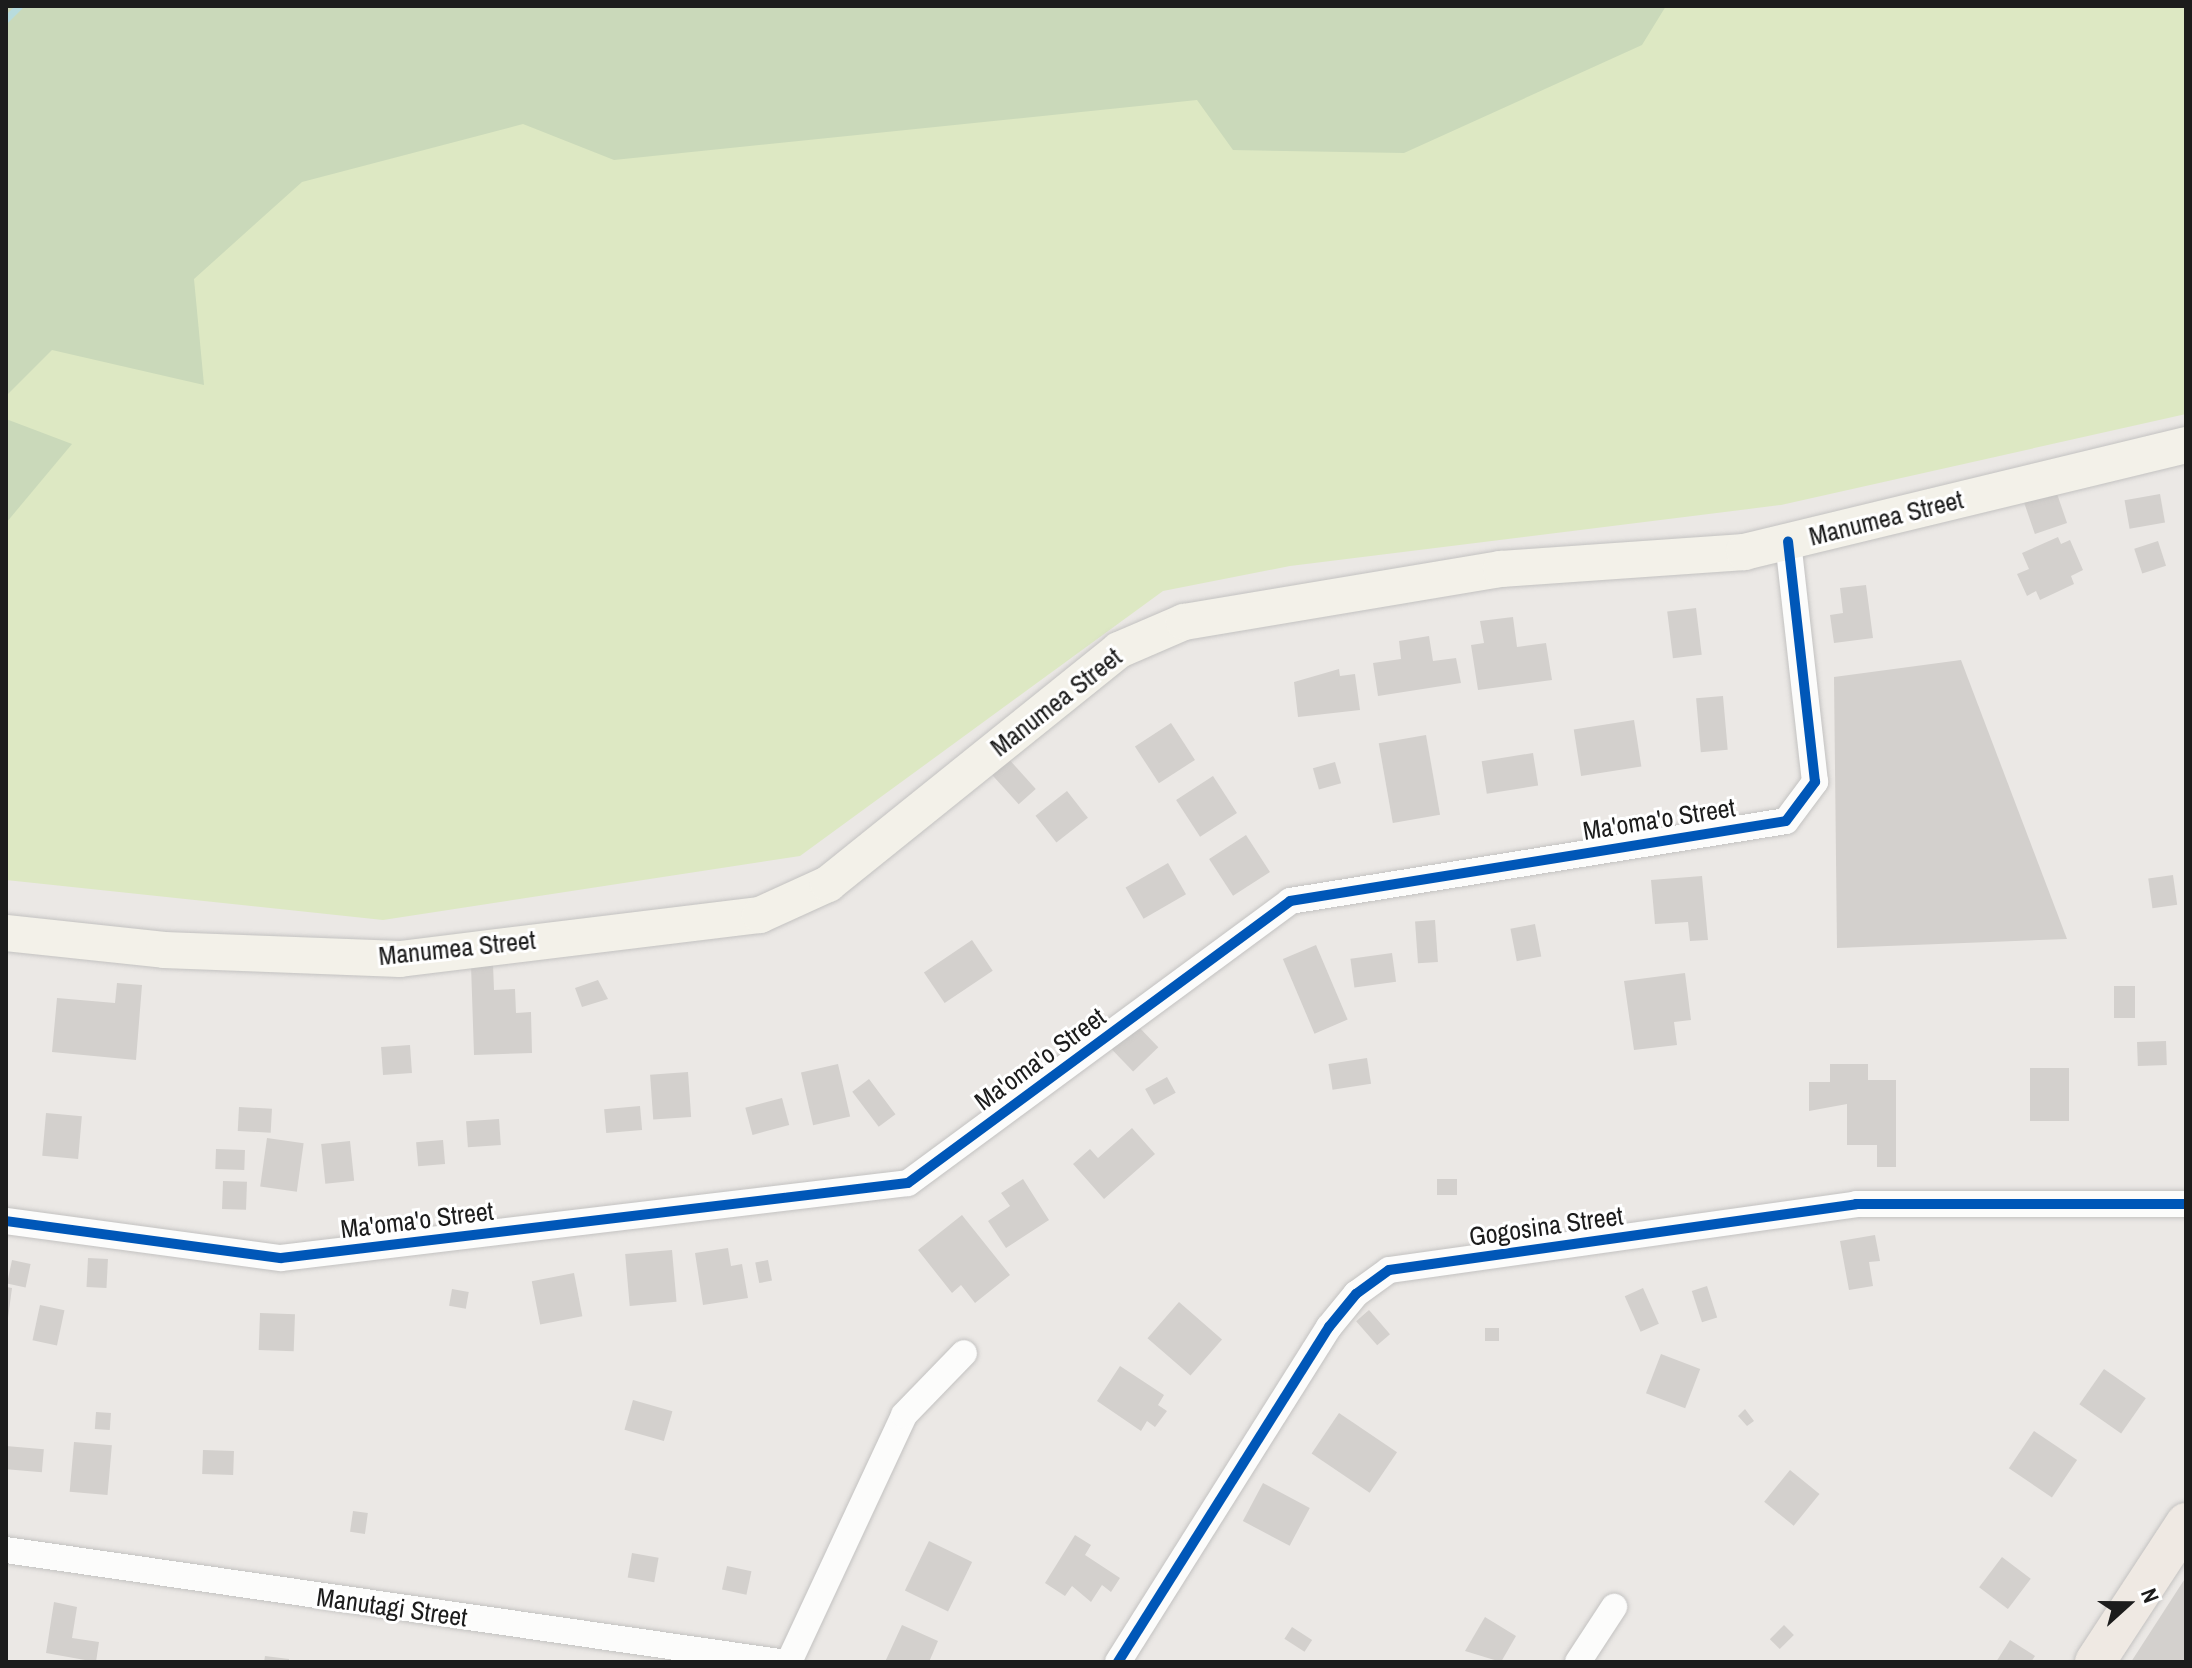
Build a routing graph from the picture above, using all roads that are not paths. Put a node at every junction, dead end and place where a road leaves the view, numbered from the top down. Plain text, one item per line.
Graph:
1 (2186, 445) edge
2 (1788, 542) junction
3 (6, 933) edge
4 (2186, 1204) edge
5 (6, 1221) edge
6 (964, 1353) dead end
7 (2186, 1523) edge
8 (6, 1550) edge
9 (1614, 1607) dead end
10 (635, 1653) edge
11 (779, 1662) edge
12 (789, 1662) edge
13 (1118, 1662) edge
14 (1578, 1662) edge
15 (2095, 1662) edge

1 - 2 main road, Manumea Street
2 - 3 main road, Manumea Street
2 - 5 street, Ma'oma'o Street
4 - 13 street, Gogosina Street
6 - 12 street
7 - 15 main road
8 - 10 street, Manutagi Street
9 - 14 street
10 - 11 street, Manutagi Street

